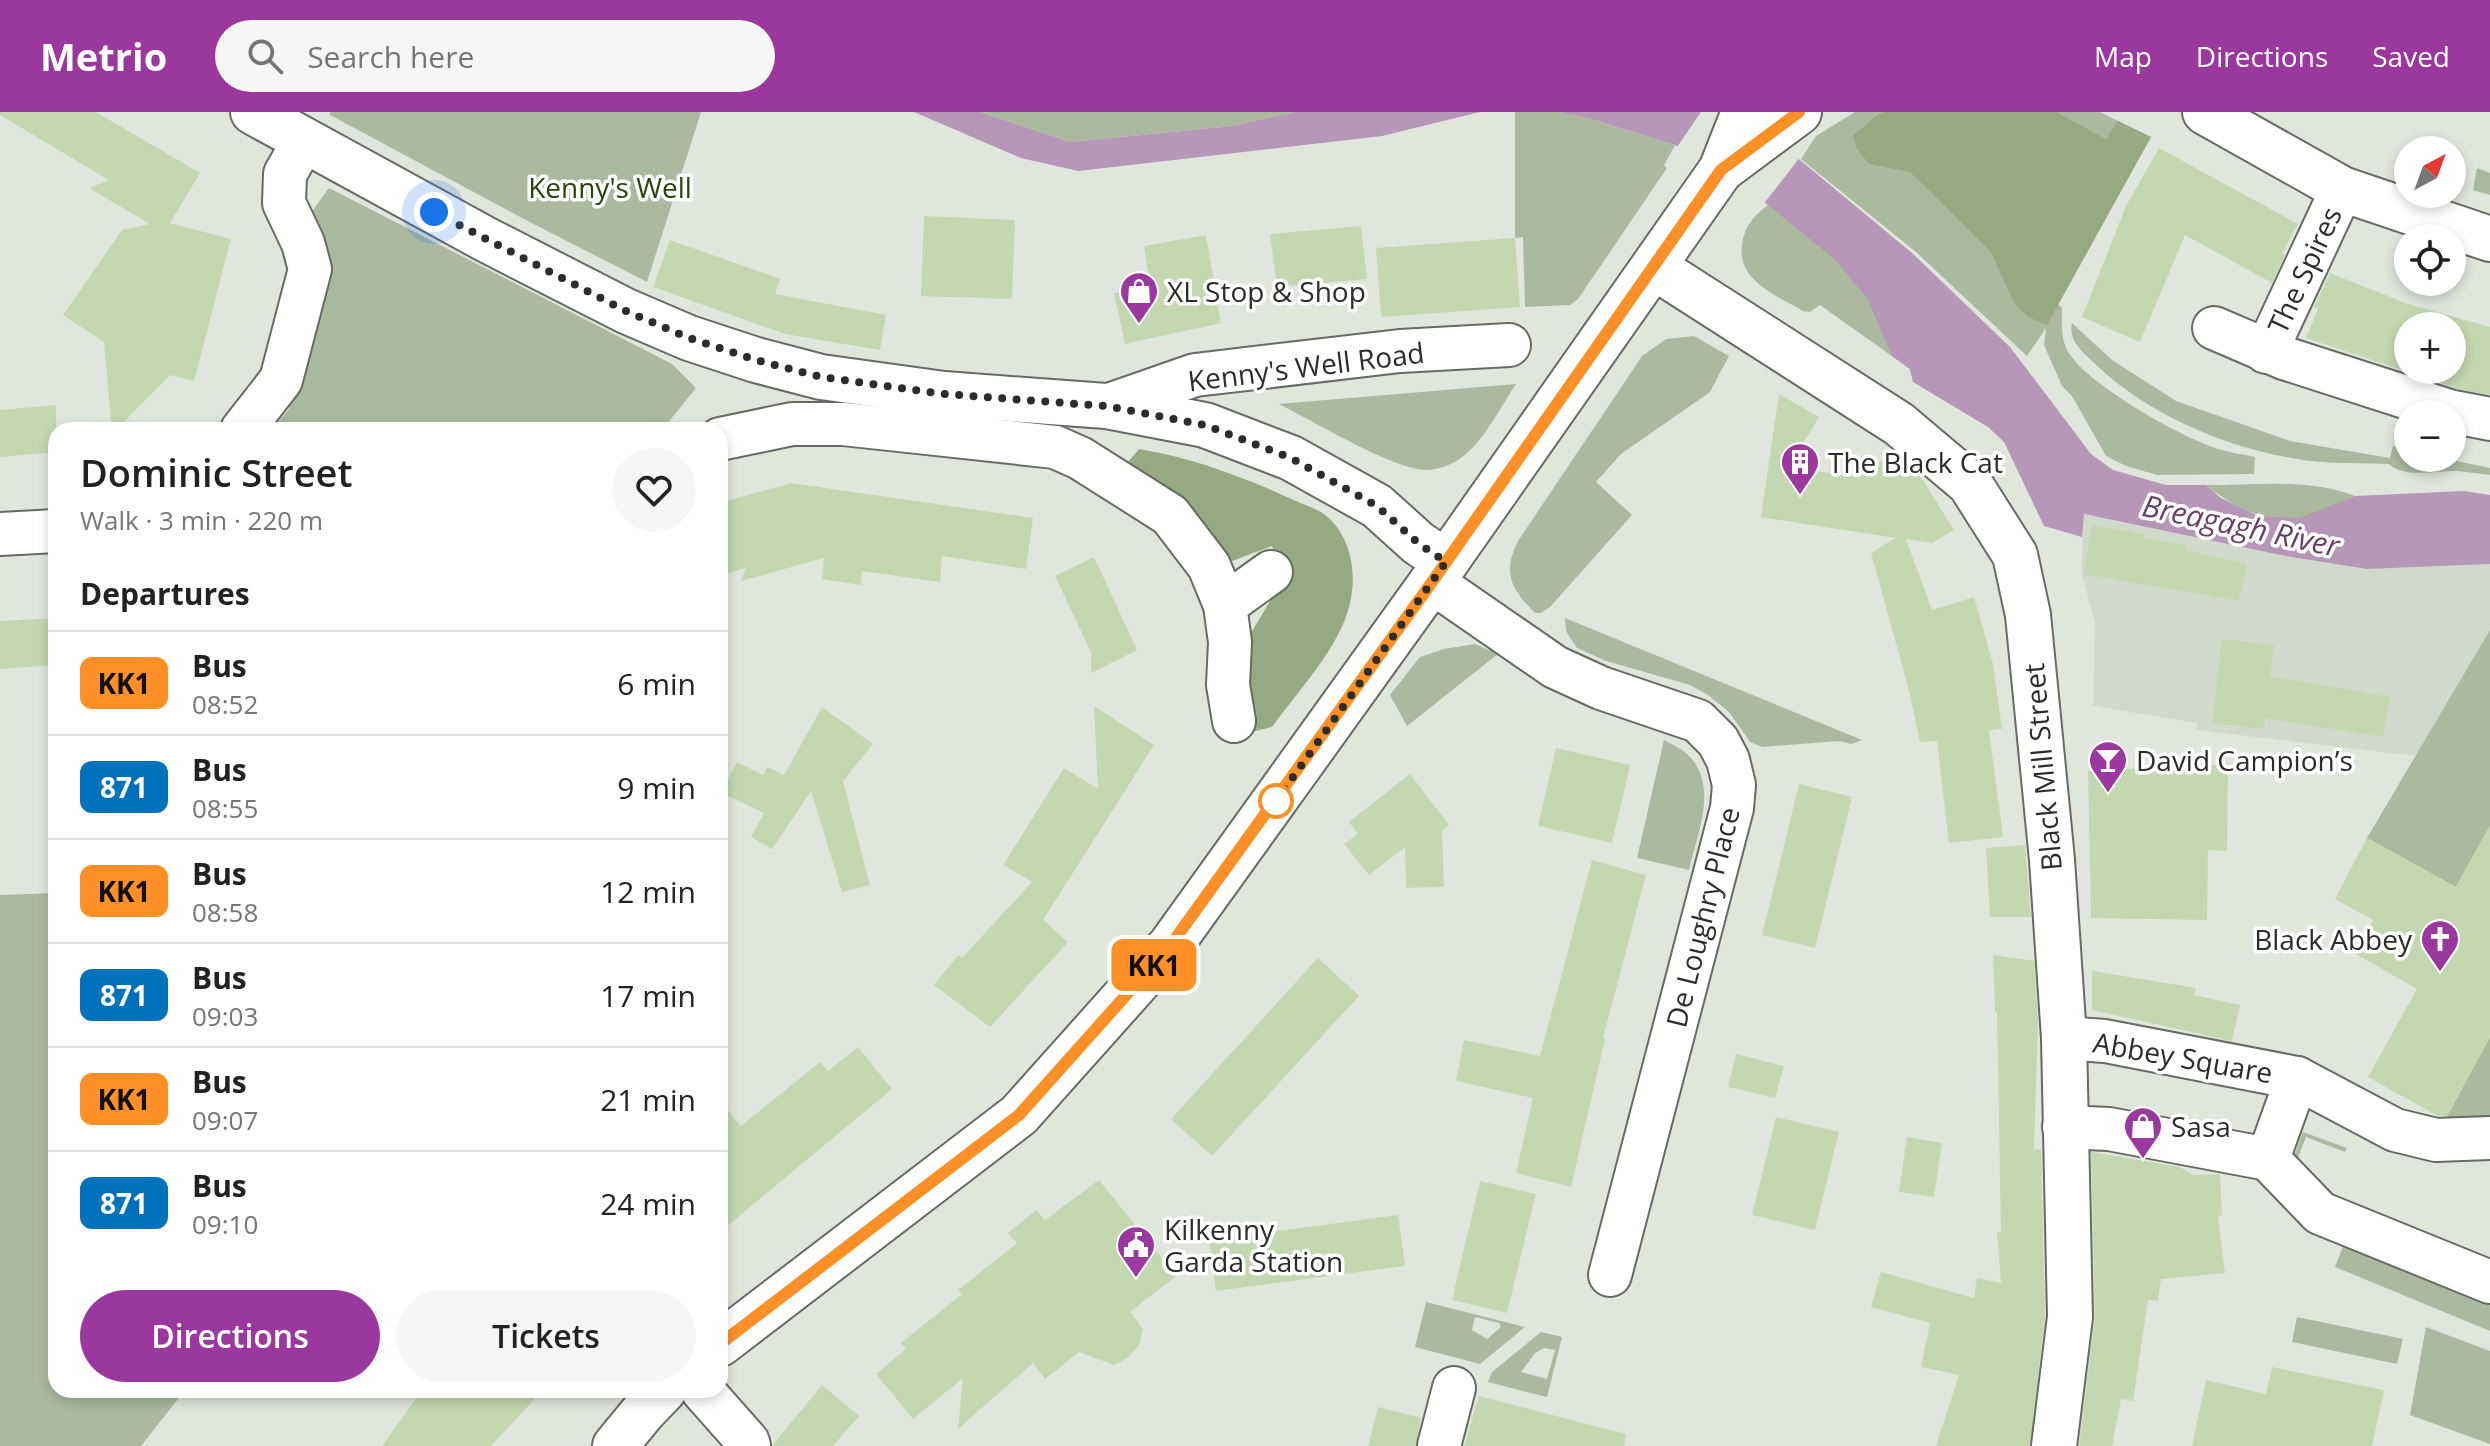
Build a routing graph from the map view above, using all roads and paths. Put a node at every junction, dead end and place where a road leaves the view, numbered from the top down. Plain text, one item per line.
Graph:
1 (253, 112) edge
2 (1744, 112) edge
3 (2205, 112) edge
4 (1796, 115) edge
5 (304, 141) junction
6 (1712, 182) junction
7 (2342, 189) junction
8 (2490, 239) edge
9 (1654, 267) junction
10 (2214, 328) dead end
11 (1509, 345) dead end
12 (2266, 352) junction
13 (1106, 406) junction
14 (2490, 419) edge
15 (248, 422) edge
16 (728, 437) edge
17 (48, 531) edge
18 (0, 534) edge
19 (1271, 572) dead end
20 (1439, 572) junction
21 (1225, 605) junction
22 (1234, 721) dead end
23 (2064, 1038) junction
24 (2297, 1078) junction
25 (2064, 1127) junction
26 (2490, 1138) edge
27 (2268, 1159) junction
28 (1610, 1275) dead end
29 (2490, 1282) edge
30 (728, 1338) edge
31 (1454, 1388) dead end
32 (656, 1398) edge
33 (709, 1398) edge
34 (615, 1446) edge
35 (749, 1446) edge
36 (1439, 1446) edge
37 (2054, 1446) edge

1 - 5 street, Kenny's Well Road
2 - 6 street
3 - 7 street
4 - 6 street
5 - 13 street, Kenny's Well Road
5 - 15 street
6 - 9 street
7 - 8 street
7 - 12 street, The Spires
9 - 20 street
9 - 23 street, Black Mill Street
10 - 12 street, The Spires
11 - 13 street, Kenny's Well Road
12 - 14 street, The Spires
13 - 20 street, Kenny's Well Road
16 - 21 street
17 - 18 street
19 - 21 street
20 - 28 street, De Loughry Place
20 - 30 street
21 - 22 street
23 - 24 street, Abbey Square
23 - 25 street, Black Mill Street
24 - 26 street
24 - 27 street, Abbey Square
25 - 27 street
25 - 37 street, Black Mill Street
27 - 29 street
31 - 36 street
32 - 34 street
33 - 35 street

